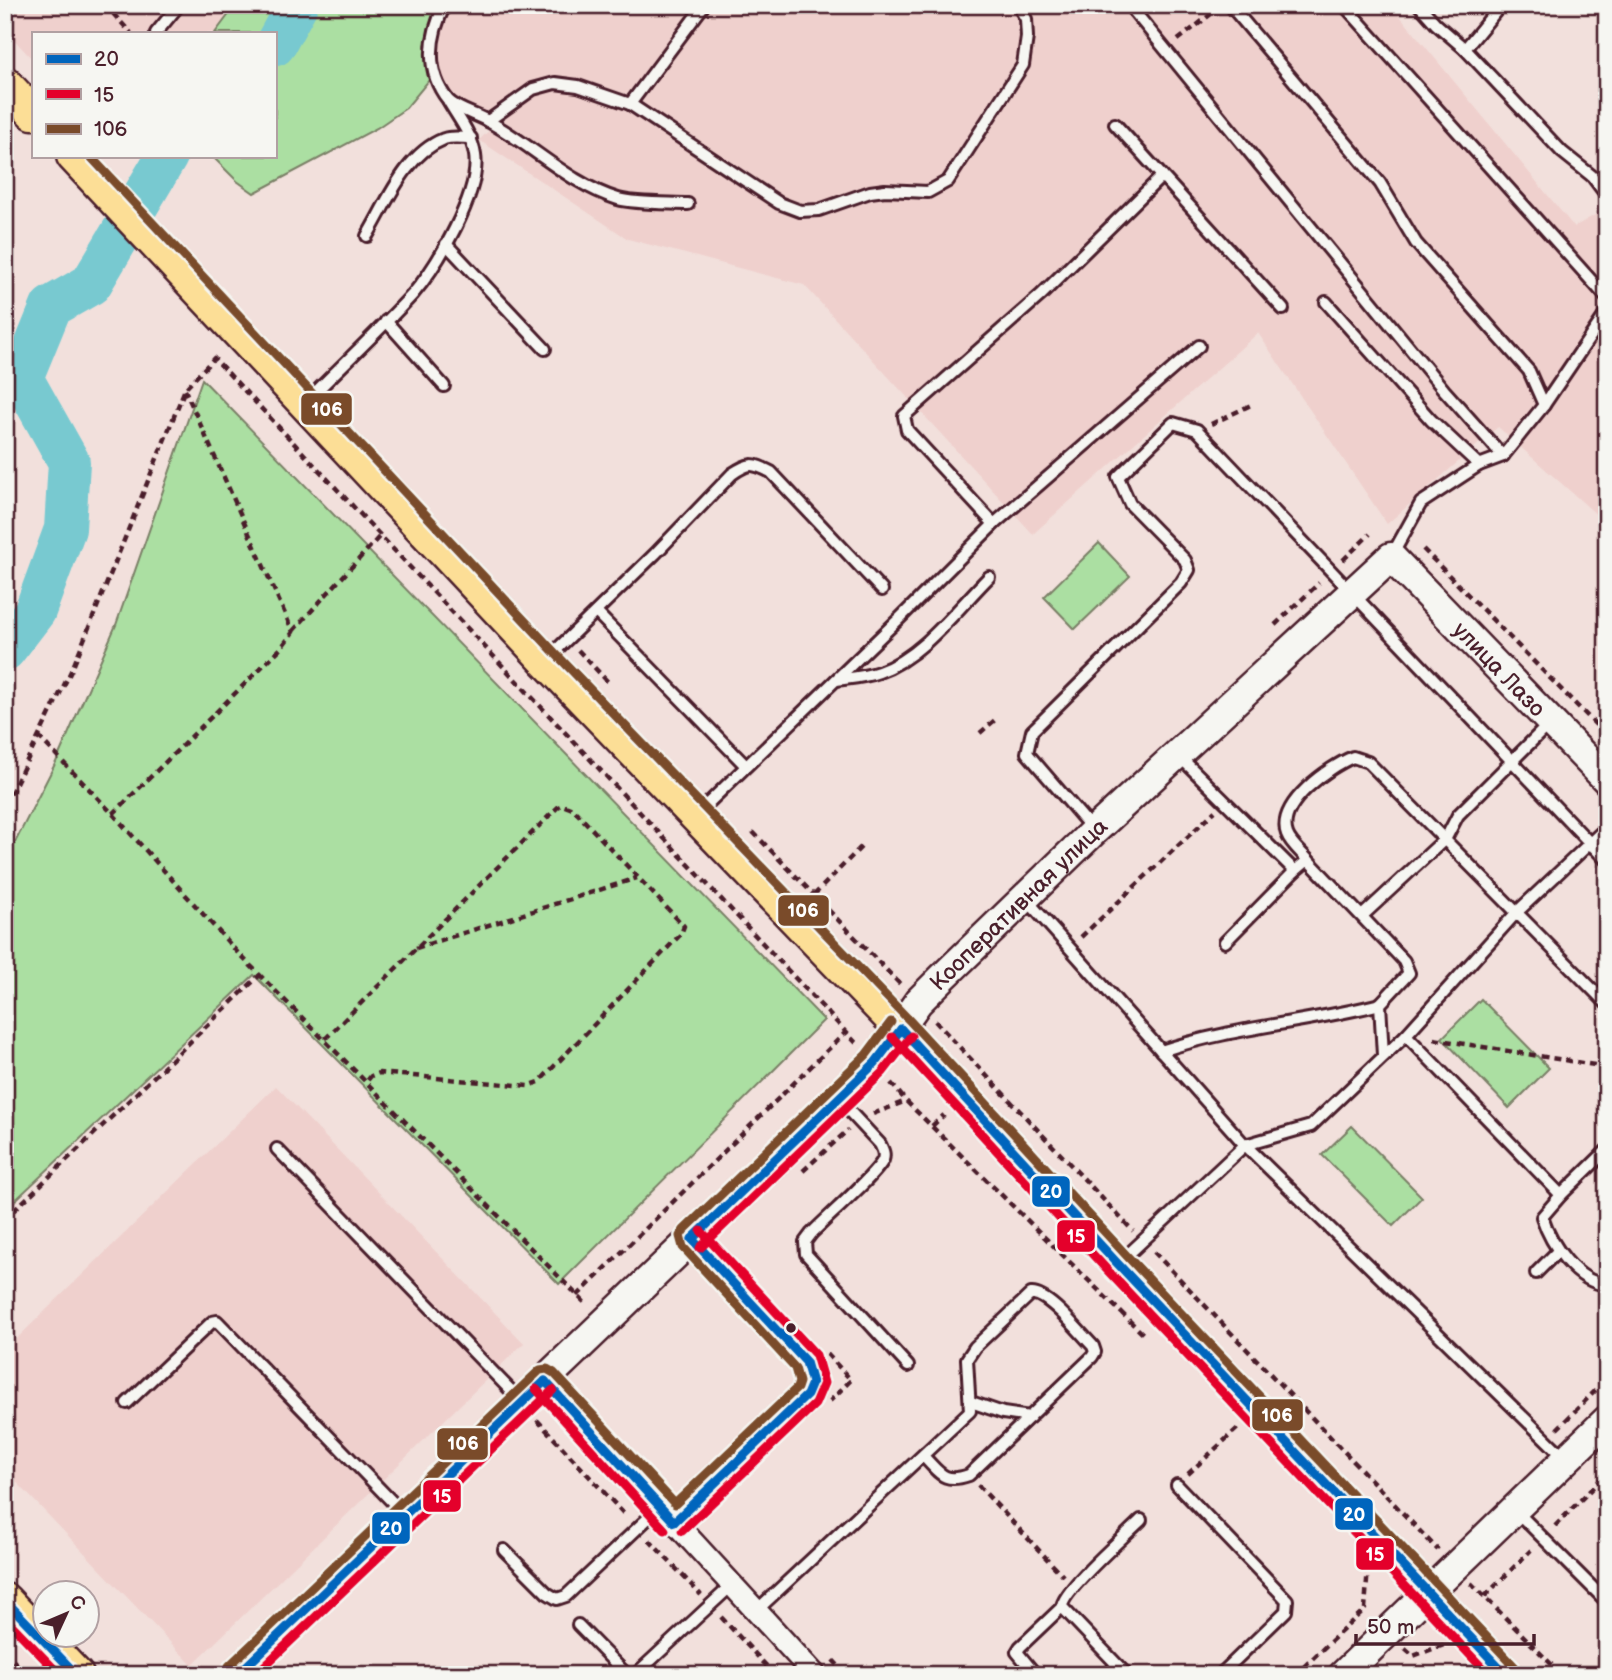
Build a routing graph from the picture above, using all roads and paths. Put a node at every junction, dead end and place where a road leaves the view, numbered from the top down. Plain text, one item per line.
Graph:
1 (105, 5) edge
2 (180, 5) edge
3 (445, 5) edge
4 (704, 5) edge
5 (1018, 5) edge
6 (1129, 5) edge
7 (1222, 5) edge
8 (1230, 5) edge
9 (1344, 5) edge
10 (1419, 5) edge
11 (1501, 5) edge
12 (130, 32) edge
13 (157, 32) edge
14 (1465, 49) junction
15 (1167, 50) junction
16 (5, 83) edge
17 (449, 102) junction
18 (630, 103) junction
19 (32, 112) edge
20 (488, 121) junction
21 (1115, 124) dead end
22 (471, 138) junction
23 (5, 141) edge
24 (14, 150) dead end
25 (75, 158) edge
26 (1162, 176) junction
27 (1607, 196) edge
28 (688, 204) dead end
29 (367, 236) dead end
30 (446, 244) junction
31 (1607, 298) edge
32 (1326, 302) dead end
33 (1283, 309) dead end
34 (1605, 317) edge
35 (386, 321) junction
36 (1199, 346) dead end
37 (545, 348) dead end
38 (444, 386) dead end
39 (185, 389) junction
40 (306, 402) junction
41 (1251, 405) dead end
42 (1544, 405) junction
43 (1197, 430) junction
44 (1503, 456) junction
45 (1479, 465) junction
46 (994, 524) junction
47 (1405, 531) junction
48 (379, 537) junction
49 (1391, 557) junction
50 (989, 577) dead end
51 (882, 590) dead end
52 (1353, 592) junction
53 (596, 612) junction
54 (293, 632) junction
55 (546, 661) junction
56 (834, 681) junction
57 (995, 720) dead end
58 (1551, 722) junction
59 (980, 733) dead end
60 (38, 736) junction
61 (1607, 736) edge
62 (1177, 754) junction
63 (1513, 761) junction
64 (746, 766) junction
65 (1607, 779) edge
66 (1224, 803) junction
67 (5, 804) edge
68 (113, 814) junction
69 (696, 816) junction
70 (1607, 827) edge
71 (1094, 831) junction
72 (1446, 838) junction
73 (1590, 844) junction
74 (862, 846) dead end
75 (1307, 860) junction
76 (1607, 861) edge
77 (1295, 871) junction
78 (637, 878) junction
79 (814, 895) dead end
80 (1025, 898) junction
81 (1517, 912) junction
82 (1363, 916) junction
83 (1225, 942) dead end
84 (1070, 947) junction
85 (415, 949) junction
86 (260, 975) junction
87 (1380, 1004) junction
88 (1607, 1004) edge
89 (944, 1013) dead end
90 (936, 1021) dead end
91 (901, 1029) junction
92 (846, 1032) junction
93 (1406, 1035) junction
94 (325, 1039) junction
95 (1161, 1051) junction
96 (1383, 1055) junction
97 (875, 1063) junction
98 (1607, 1067) edge
99 (366, 1082) junction
100 (838, 1099) junction
101 (1245, 1144) junction
102 (276, 1149) dead end
103 (1607, 1150) edge
104 (1562, 1195) junction
105 (5, 1219) edge
106 (692, 1239) junction
107 (1143, 1241) junction
108 (1558, 1251) junction
109 (1118, 1264) junction
110 (1536, 1273) dead end
111 (1607, 1285) edge
112 (577, 1296) junction
113 (606, 1322) junction
114 (1149, 1340) dead end
115 (908, 1366) dead end
116 (544, 1381) junction
117 (522, 1402) junction
118 (971, 1402) junction
119 (127, 1404) dead end
120 (1030, 1418) junction
121 (1228, 1418) dead end
122 (1607, 1420) edge
123 (1238, 1428) junction
124 (1247, 1437) dead end
125 (1335, 1440) dead end
126 (923, 1456) junction
127 (1566, 1459) junction
128 (969, 1475) junction
129 (1177, 1485) joint
130 (1516, 1510) junction
131 (667, 1514) junction
132 (405, 1515) junction
133 (1142, 1520) dead end
134 (504, 1550) dead end
135 (1368, 1565) dead end
136 (732, 1585) junction
137 (1073, 1587) junction
138 (1427, 1593) junction
139 (5, 1600) edge
140 (1607, 1602) edge
141 (1062, 1607) junction
142 (1365, 1609) junction
143 (756, 1611) junction
144 (578, 1625) dead end
145 (1388, 1632) junction
146 (1445, 1645) dead end
147 (5, 1652) edge
148 (1118, 1665) junction
149 (27, 1675) edge
150 (78, 1675) edge
151 (237, 1675) edge
152 (627, 1675) edge
153 (635, 1675) edge
154 (815, 1675) edge
155 (1036, 1675) edge
156 (1107, 1675) edge
157 (1127, 1675) edge
158 (1220, 1675) edge
159 (1295, 1675) edge
160 (1343, 1675) edge
161 (1506, 1675) edge

1 - 12 path
2 - 13 lane
3 - 17 lane
4 - 18 lane
5 - 18 lane
6 - 15 lane
7 - 15 path
8 - 42 lane
9 - 31 lane
10 - 14 lane
11 - 14 lane
14 - 27 lane
15 - 44 lane
16 - 19 main road
17 - 20 lane
17 - 22 lane
18 - 20 lane
20 - 28 lane
21 - 26 lane
22 - 29 lane
22 - 30 lane
23 - 24 path
25 - 40 main road
26 - 33 lane
26 - 46 lane
30 - 35 lane
30 - 37 lane
32 - 45 lane
34 - 42 lane
35 - 38 lane
35 - 40 lane
36 - 46 lane
39 - 48 path
39 - 54 path
39 - 60 path
40 - 55 main road
41 - 43 path
42 - 44 lane
43 - 52 lane
43 - 71 lane
44 - 45 lane
45 - 47 lane
46 - 56 lane
47 - 49 lane
47 - 61 path
48 - 54 path
48 - 92 path
49 - 52 main road, Кооперативная улица
49 - 58 main road, улица Лазо
50 - 56 lane
51 - 53 lane
52 - 62 main road, Кооперативная улица
52 - 63 lane
53 - 55 lane
53 - 64 lane
54 - 68 path
55 - 69 main road
56 - 64 lane
57 - 59 path
58 - 63 lane
58 - 65 main road, улица Лазо
60 - 67 path
60 - 68 path
62 - 66 lane
62 - 71 main road, Кооперативная улица
63 - 72 lane
63 - 73 lane
64 - 69 lane
66 - 77 lane
66 - 84 path
68 - 86 path
69 - 91 main road
70 - 73 lane
71 - 80 main road, Кооперативная улица
72 - 75 lane
72 - 81 lane
72 - 82 lane
73 - 76 lane
73 - 81 lane
74 - 79 path
75 - 77 lane
75 - 82 lane
77 - 83 lane
78 - 85 path
78 - 85 path
78 - 99 path
80 - 84 lane
80 - 91 main road, Кооперативная улица
81 - 88 lane
81 - 93 lane
82 - 87 lane
84 - 95 lane
85 - 94 path
86 - 94 path
86 - 105 path
87 - 95 lane
87 - 96 lane
89 - 90 path
91 - 97 main road, Кооперативная улица
91 - 109 main road
92 - 97 path
92 - 112 path
93 - 96 lane
93 - 98 path
93 - 104 lane
94 - 99 path
95 - 101 lane
96 - 101 lane
97 - 100 main road, Кооперативная улица
97 - 114 path
99 - 112 path
100 - 106 main road, Кооперативная улица
100 - 115 lane
101 - 107 lane
101 - 127 lane
102 - 117 lane
103 - 104 lane
104 - 108 lane
106 - 113 main road, Кооперативная улица
106 - 131 street
107 - 109 lane
107 - 125 path
108 - 110 lane
108 - 111 lane
109 - 138 main road
112 - 113 path
113 - 116 main road, Кооперативная улица
116 - 117 main road, Кооперативная улица
116 - 131 street
117 - 132 main road, Кооперативная улица
118 - 120 lane
118 - 120 lane
118 - 126 lane
119 - 132 lane
120 - 128 lane
121 - 123 path
122 - 127 main road
123 - 124 path
123 - 129 path
126 - 128 lane
126 - 143 lane
127 - 130 main road
128 - 137 path
129 - 158 lane
130 - 138 main road
130 - 140 lane
131 - 134 lane
131 - 136 street
132 - 151 main road, Кооперативная улица
133 - 137 lane
135 - 142 path
136 - 143 street
136 - 153 lane
137 - 141 lane
138 - 145 main road
138 - 161 main road
139 - 150 main road
141 - 148 lane
141 - 155 lane
142 - 145 path
142 - 159 path
143 - 154 street
144 - 152 lane
145 - 146 path
145 - 160 main road
147 - 149 path
148 - 156 lane
148 - 157 lane

